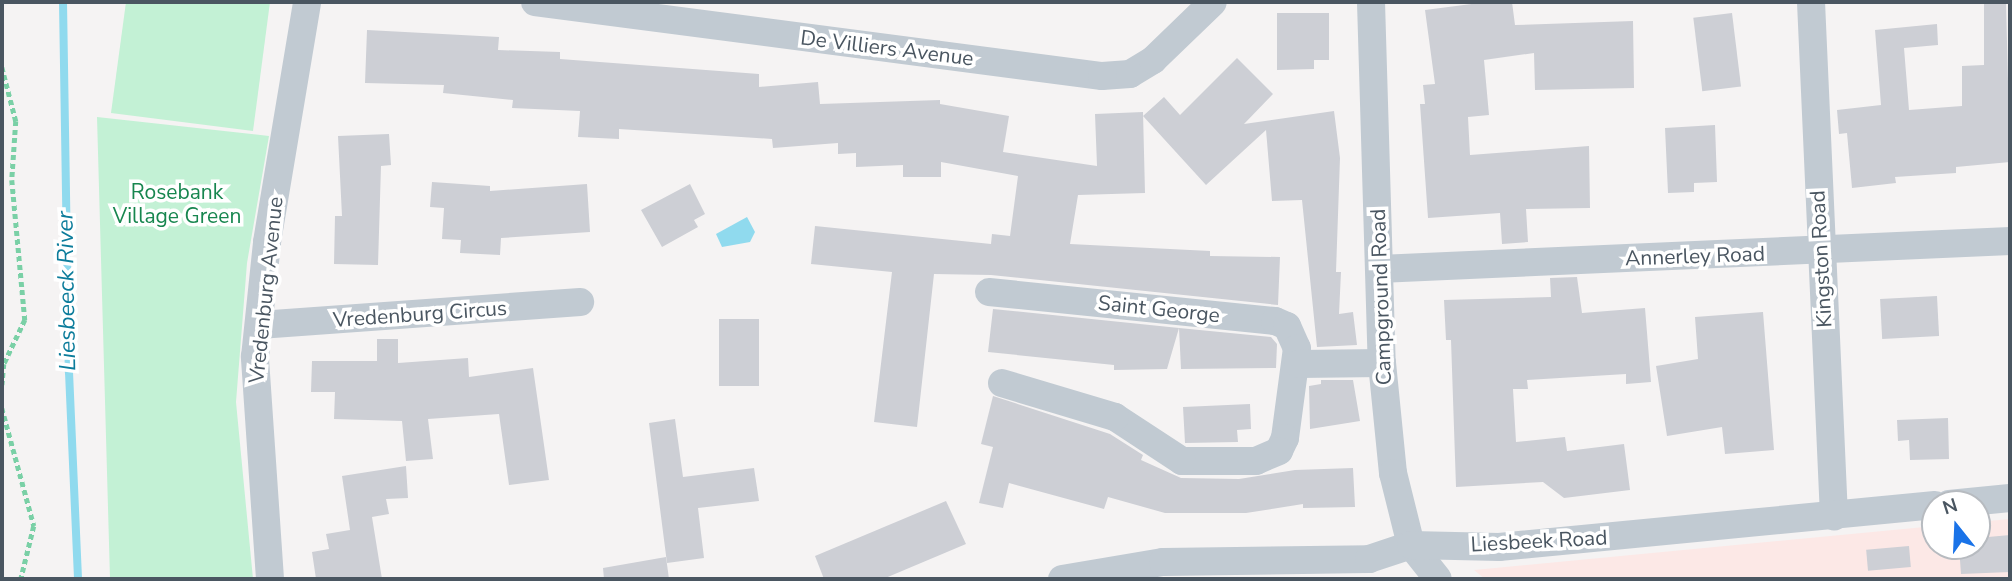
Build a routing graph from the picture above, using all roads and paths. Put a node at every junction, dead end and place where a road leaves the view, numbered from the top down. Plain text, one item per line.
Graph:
1 (307, 2) edge
2 (535, 2) edge
3 (1213, 2) edge
4 (1371, 2) edge
5 (1811, 2) edge
6 (2, 67) edge
7 (2010, 241) edge
8 (1820, 251) junction
9 (1379, 269) junction
10 (989, 292) dead end
11 (580, 302) dead end
12 (259, 325) junction
13 (1382, 363) junction
14 (1298, 364) junction
15 (1002, 383) dead end
16 (2, 386) edge
17 (2, 408) edge
18 (2010, 498) edge
19 (1991, 500) edge
20 (1921, 507) edge
21 (1834, 516) junction
22 (1411, 545) junction
23 (1387, 567) edge
24 (21, 579) edge
25 (270, 579) edge
26 (1062, 579) edge
27 (1438, 579) edge

1 - 12 street, Vredenburg Avenue
2 - 3 street, De Villiers Avenue
4 - 9 street, Campground Road
5 - 8 street, Kingston Road
6 - 16 path
7 - 8 street, Annerley Road
8 - 9 street, Annerley Road
8 - 21 street, Kingston Road
9 - 13 street, Campground Road
10 - 14 street, Saint George
11 - 12 street, Vredenburg Circus
12 - 25 street, Vredenburg Avenue
13 - 14 street
13 - 22 street, Campground Road
14 - 15 street, Saint George
17 - 24 path
18 - 19 street
20 - 21 street, Liesbeek Road
21 - 22 street, Liesbeek Road
22 - 23 street, Liesbeek Road
22 - 27 street, Campground Road
23 - 26 street, Liesbeek Road

